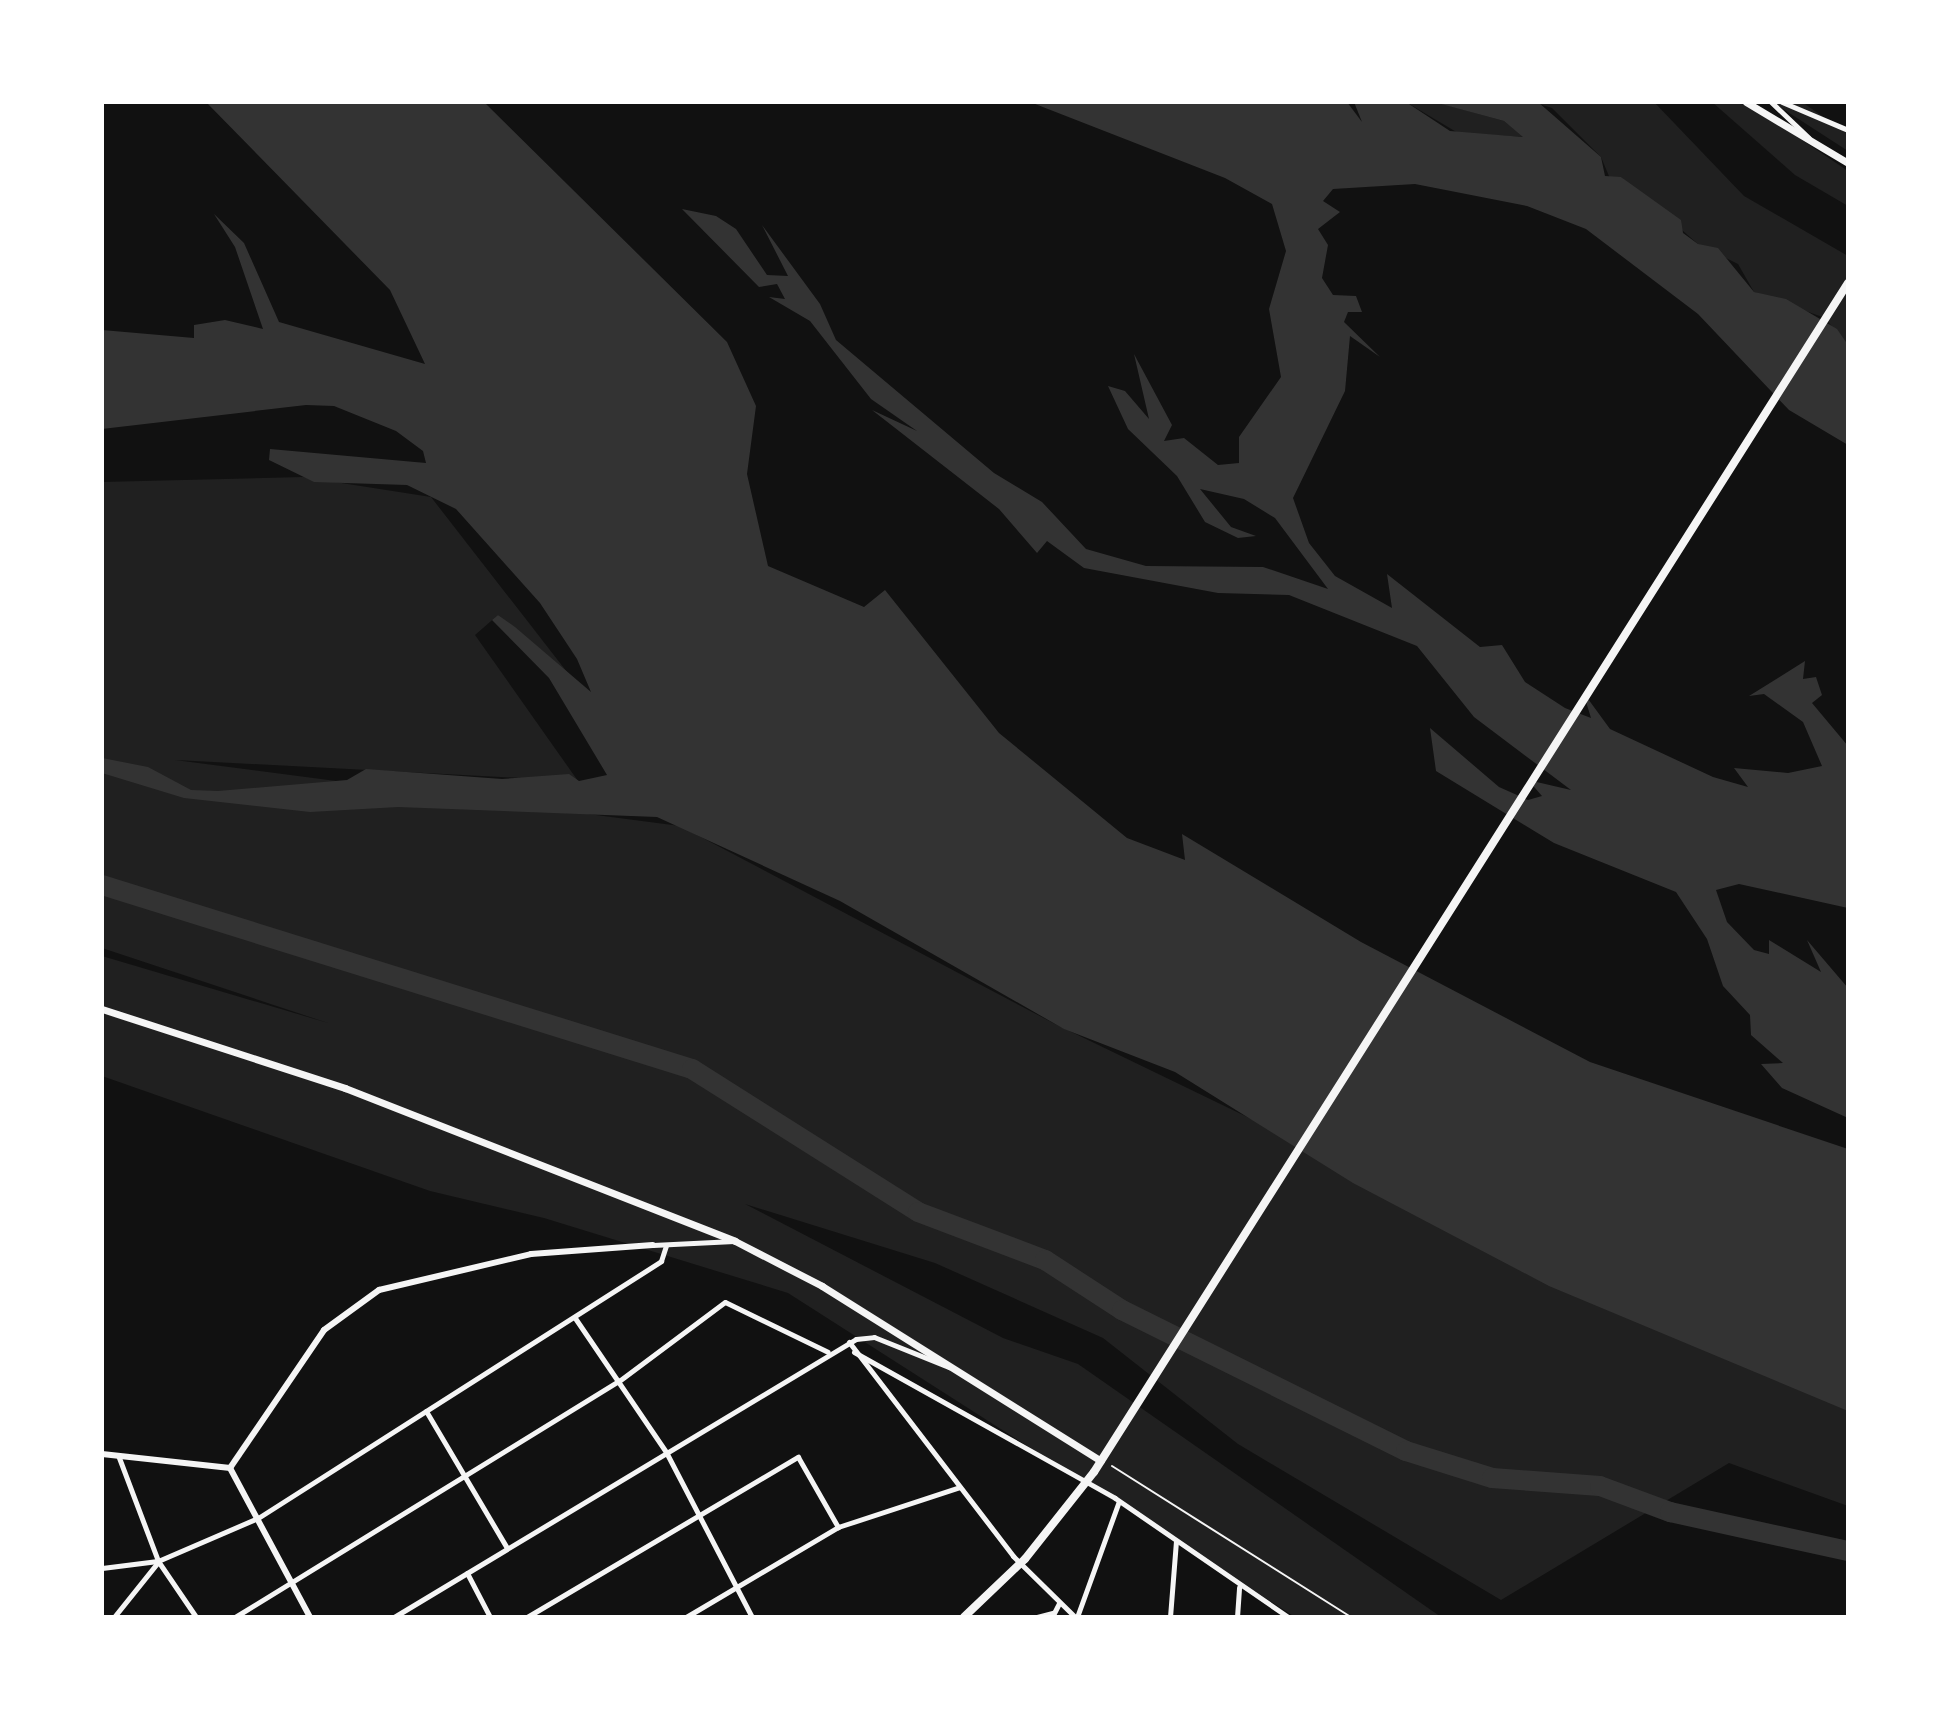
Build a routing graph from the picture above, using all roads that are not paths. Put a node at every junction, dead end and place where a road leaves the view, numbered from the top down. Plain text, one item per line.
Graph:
1 (1746, 102) edge
2 (1771, 102) edge
3 (1782, 102) edge
4 (1848, 130) edge
5 (1815, 145) junction
6 (1848, 163) edge
7 (1848, 283) edge
8 (102, 1009) edge
9 (735, 1241) junction
10 (653, 1245) joint
11 (666, 1246) junction
12 (575, 1318) junction
13 (849, 1342) junction
14 (828, 1352) junction
15 (854, 1352) junction
16 (955, 1367) junction
17 (619, 1381) junction
18 (426, 1411) junction
19 (666, 1452) junction
20 (102, 1454) edge
21 (118, 1455) junction
22 (1101, 1461) junction
23 (230, 1468) junction
24 (465, 1476) junction
25 (960, 1487) junction
26 (1119, 1501) junction
27 (258, 1518) junction
28 (699, 1518) junction
29 (838, 1527) junction
30 (1176, 1540) junction
31 (507, 1548) junction
32 (158, 1561) junction
33 (102, 1568) edge
34 (467, 1573) junction
35 (291, 1581) junction
36 (1239, 1587) junction
37 (734, 1589) junction
38 (1059, 1603) junction
39 (1052, 1615) edge
40 (114, 1617) edge
41 (196, 1617) edge
42 (235, 1617) edge
43 (310, 1617) edge
44 (394, 1617) edge
45 (490, 1617) edge
46 (527, 1617) edge
47 (686, 1617) edge
48 (752, 1617) edge
49 (964, 1617) edge
50 (1037, 1617) edge
51 (1076, 1617) edge
52 (1170, 1617) edge
53 (1237, 1617) edge
54 (1288, 1617) edge

1 - 5 main road
2 - 5 street
3 - 4 street
5 - 6 main road
7 - 22 highway
8 - 9 main road
9 - 11 street
9 - 16 main road
10 - 11 street
10 - 23 street
11 - 12 street
12 - 17 street
12 - 18 street
13 - 14 street
13 - 15 street
13 - 16 street
14 - 17 street
14 - 19 street
15 - 25 street
15 - 26 street
16 - 22 main road
17 - 19 street
17 - 24 street
18 - 24 street
18 - 27 street
19 - 28 street
19 - 31 street
20 - 21 street
21 - 23 street
21 - 32 street
22 - 49 highway
23 - 27 street
24 - 31 street
24 - 35 street
25 - 29 street
25 - 38 street
26 - 30 street
26 - 51 street
27 - 32 street
27 - 35 street
28 - 29 street
28 - 37 street
28 - 46 street
29 - 37 street
30 - 36 street
30 - 52 street
31 - 34 street
32 - 33 street
32 - 40 street
32 - 41 street
34 - 44 street
34 - 45 street
35 - 42 street
35 - 43 street
36 - 53 street
36 - 54 street
37 - 47 street
37 - 48 street
38 - 39 street
38 - 51 street
39 - 50 street

